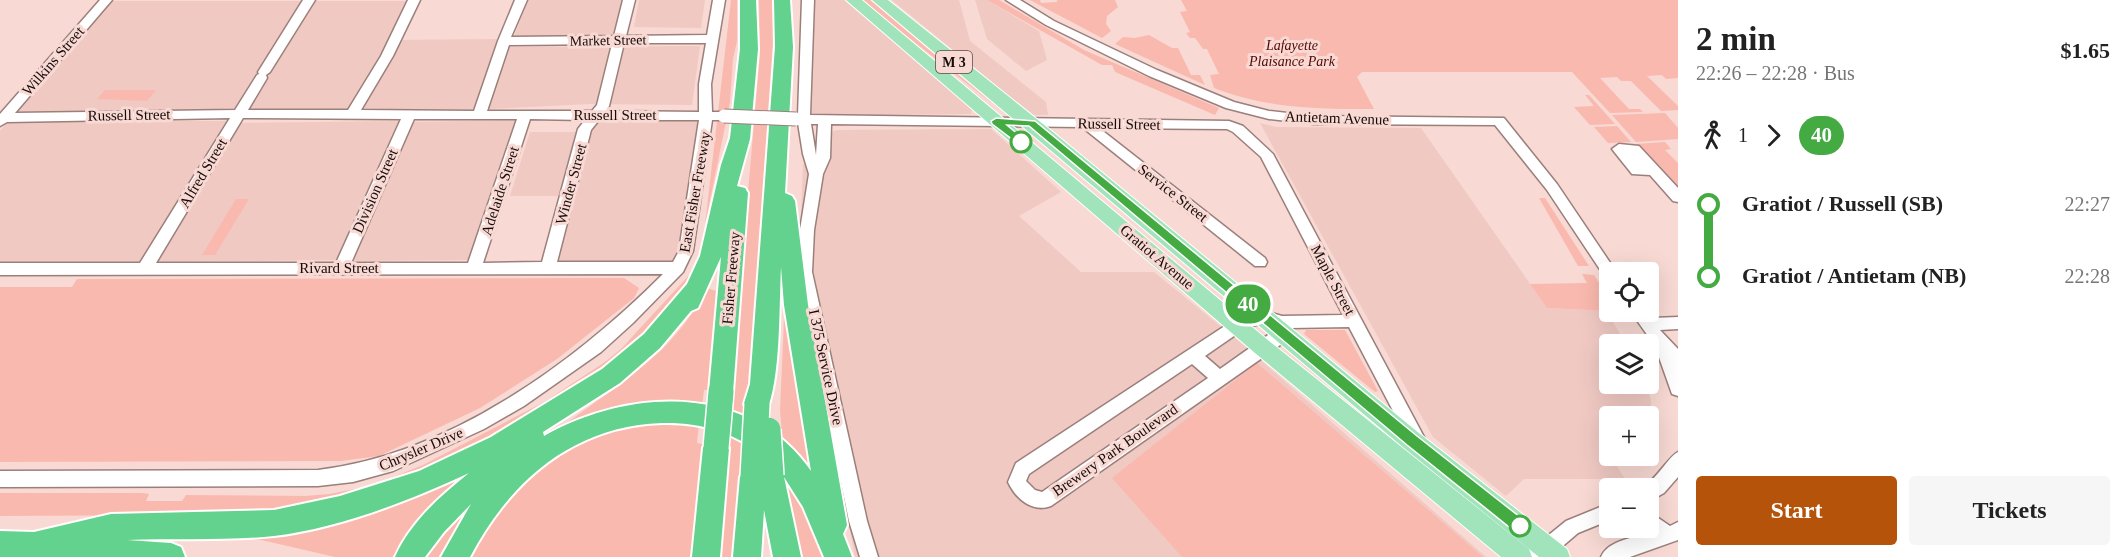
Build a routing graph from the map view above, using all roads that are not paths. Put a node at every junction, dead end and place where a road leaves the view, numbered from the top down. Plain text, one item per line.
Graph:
1 (106, 0) edge
2 (309, 0) edge
3 (414, 0) edge
4 (521, 0) edge
5 (628, 0) edge
6 (719, 0) edge
7 (748, 0) edge
8 (782, 0) edge
9 (808, 0) edge
10 (853, 0) edge
11 (879, 0) edge
12 (1012, 0) edge
13 (712, 39) junction
14 (620, 40) junction
15 (504, 41) junction
16 (239, 114) junction
17 (352, 114) junction
18 (410, 114) junction
19 (479, 115) junction
20 (525, 115) junction
21 (596, 115) junction
22 (706, 115) junction
23 (1, 119) edge
24 (800, 119) junction
25 (825, 121) junction
26 (1000, 122) junction
27 (1031, 123) junction
28 (1085, 123) junction
29 (1229, 125) joint
30 (740, 138) junction
31 (777, 163) junction
32 (1653, 170) dead end
33 (816, 174) junction
34 (1678, 197) edge
35 (1175, 245) junction
36 (1260, 262) dead end
37 (1603, 262) edge
38 (145, 268) junction
39 (341, 268) junction
40 (474, 268) junction
41 (548, 268) junction
42 (678, 268) junction
43 (0, 269) edge
44 (696, 289) junction
45 (1659, 320) edge
46 (1354, 321) junction
47 (1240, 323) junction
48 (1678, 323) edge
49 (1272, 333) junction
50 (1659, 340) edge
51 (1659, 342) edge
52 (1192, 354) junction
53 (1678, 360) edge
54 (1218, 377) junction
55 (1678, 389) edge
56 (1417, 444) junction
57 (1676, 470) edge
58 (762, 476) junction
59 (0, 479) edge
60 (1659, 487) edge
61 (1599, 515) edge
62 (1659, 526) edge
63 (1673, 534) edge
64 (0, 544) edge
65 (34, 544) junction
66 (1547, 554) edge
67 (410, 555) edge
68 (838, 556) edge
69 (171, 557) edge
70 (455, 557) edge
71 (706, 557) edge
72 (747, 557) edge
73 (787, 557) edge
74 (869, 557) edge
75 (1520, 557) edge
76 (1610, 557) edge

1 - 23 street, Wilkins Street
2 - 16 street, Alfred Street
3 - 17 street
4 - 15 street
5 - 14 street, Winder Street
6 - 13 street, East Fisher Freeway
7 - 30 highway, Fisher Freeway
8 - 31 highway
9 - 24 street, I 375 Service Drive
10 - 26 main road, Gratiot Avenue / M 3
11 - 27 main road, Gratiot Avenue / M 3
12 - 37 street, Antietam Avenue
13 - 14 street, Market Street
13 - 22 street, East Fisher Freeway
14 - 15 street, Market Street
14 - 21 street, Winder Street
15 - 19 street
16 - 17 street, Russell Street
16 - 23 street, Russell Street
16 - 38 street, Alfred Street
17 - 18 street, Russell Street
18 - 19 street, Russell Street
18 - 39 street, Division Street
19 - 20 street, Russell Street
20 - 21 street, Russell Street
20 - 40 street, Adelaide Street
21 - 22 street, Russell Street
21 - 41 street, Winder Street
22 - 24 street, Russell Street, bridge
22 - 42 street, East Fisher Freeway
24 - 25 street, Russell Street
24 - 33 street, I 375 Service Drive
25 - 26 street, Russell Street
25 - 33 street, I 375 Service Drive
26 - 27 street, Russell Street
26 - 35 main road
26 - 47 main road, Gratiot Avenue / M 3
27 - 28 street, Russell Street
27 - 35 main road, Gratiot Avenue / M 3
28 - 29 street, Russell Street
28 - 36 street, Service Street
29 - 46 street, Maple Street
30 - 44 highway
30 - 71 highway, Fisher Freeway, bridge
31 - 58 highway, bridge
31 - 68 highway
32 - 34 street
33 - 74 street, I 375 Service Drive
35 - 49 main road, Gratiot Avenue / M 3
38 - 39 street, Rivard Street
38 - 43 street, Rivard Street
39 - 40 street, Rivard Street
40 - 41 street, Rivard Street
41 - 42 street, Rivard Street
42 - 59 street, Chrysler Drive
44 - 65 highway
44 - 67 highway
45 - 48 street
46 - 49 street
46 - 56 street, Maple Street
47 - 49 main road, Gratiot Avenue / M 3
47 - 52 street, Brewery Park Boulevard
49 - 54 street, Brewery Park Boulevard
49 - 56 main road
49 - 75 main road, Gratiot Avenue / M 3
50 - 53 street
51 - 55 street
52 - 54 street
52 - 54 street, Brewery Park Boulevard
56 - 66 main road
57 - 60 street
58 - 72 highway
58 - 73 highway
61 - 66 street
62 - 63 street
63 - 76 street
64 - 65 highway
65 - 69 highway
68 - 70 highway

